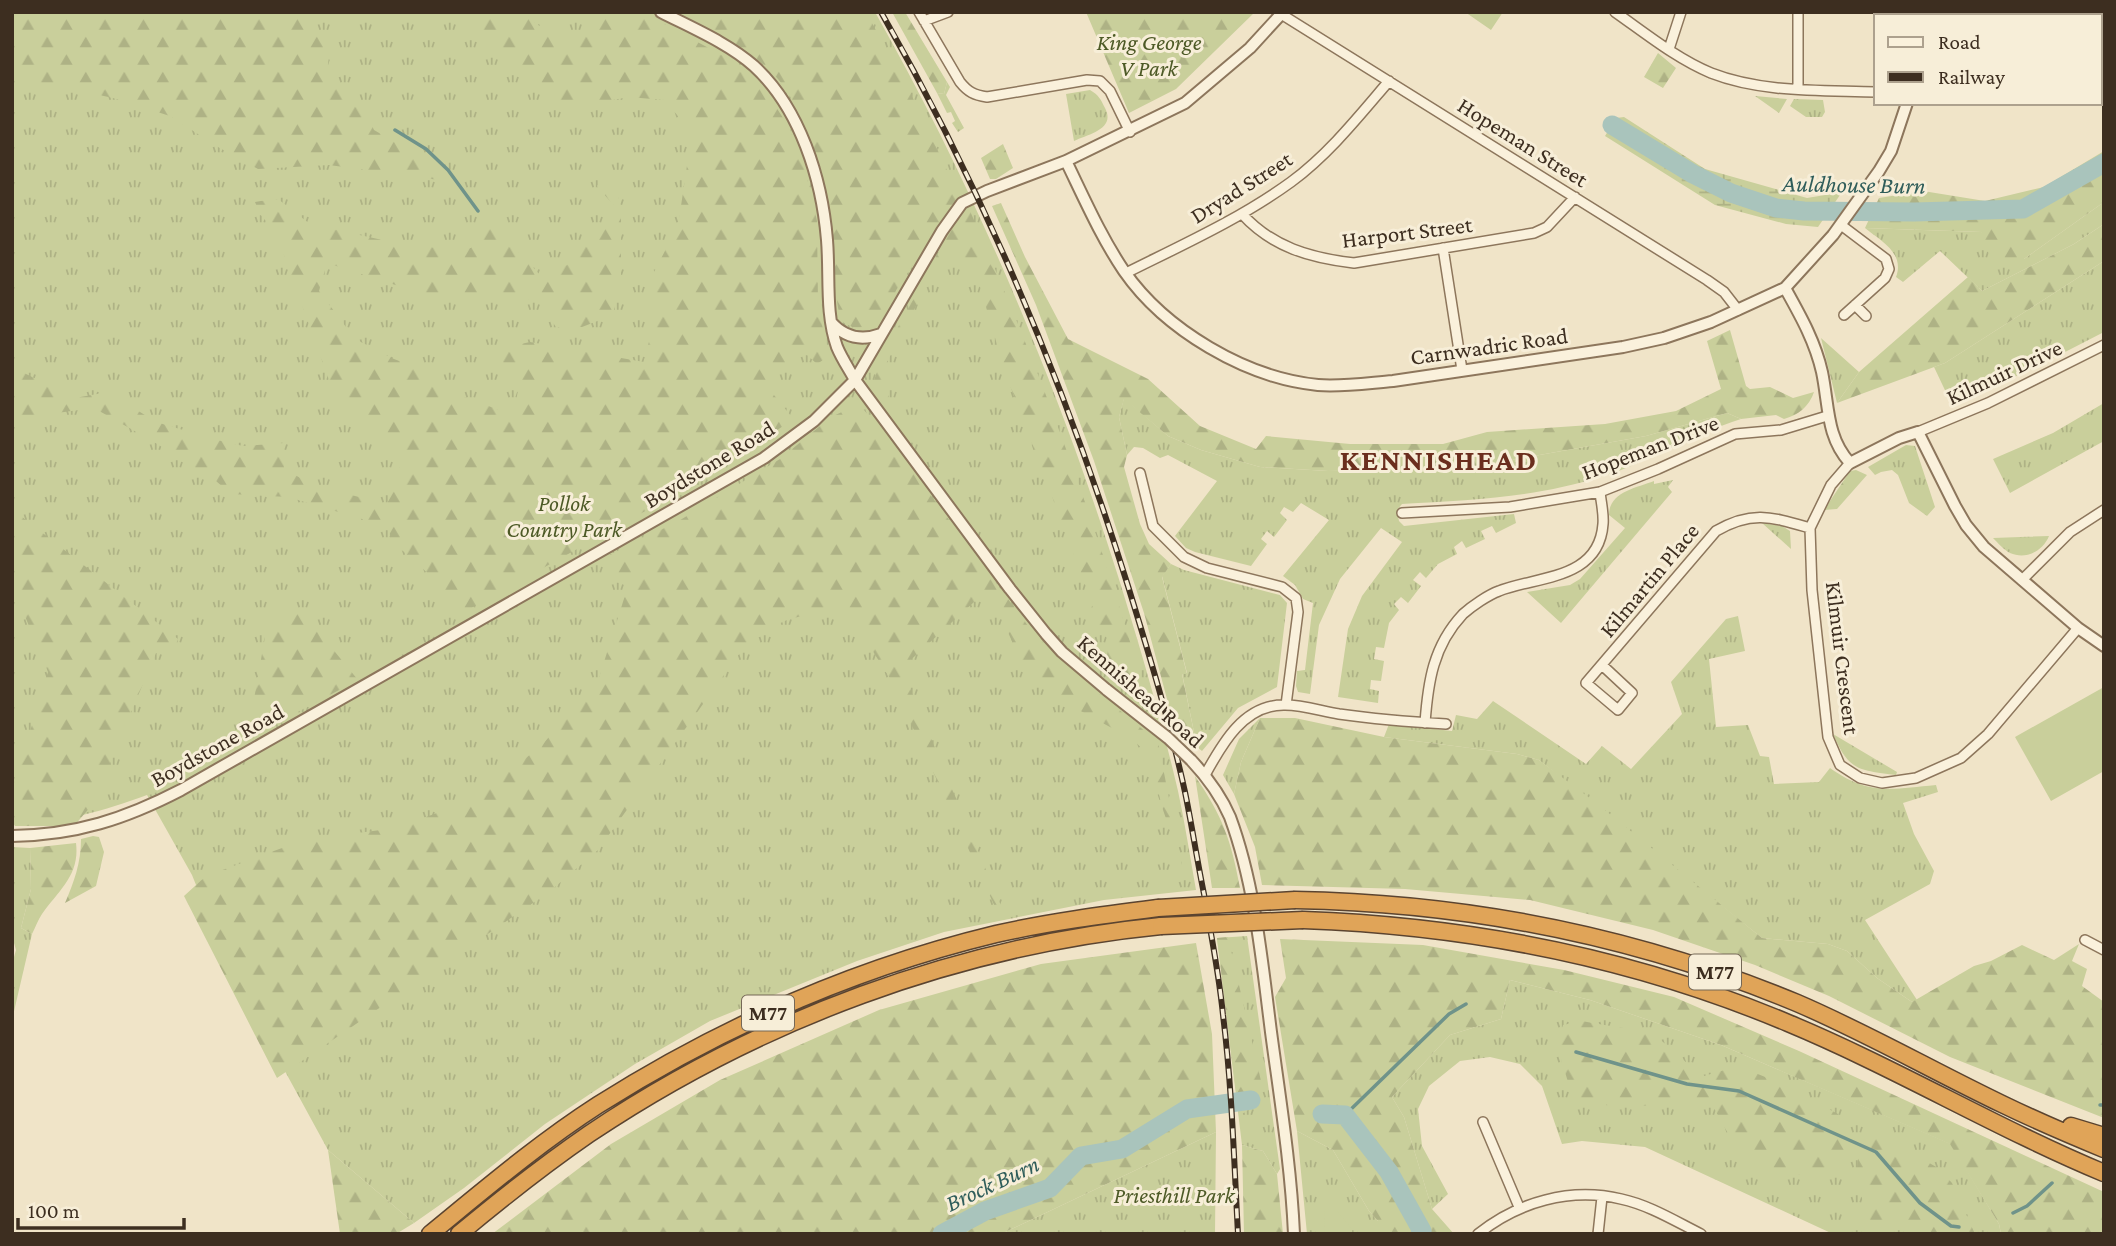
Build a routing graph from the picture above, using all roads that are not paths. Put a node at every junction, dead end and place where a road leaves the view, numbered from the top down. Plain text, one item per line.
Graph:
1 (661, 12) edge
2 (919, 12) edge
3 (948, 12) edge
4 (1615, 12) edge
5 (1681, 12) edge
6 (1798, 12) edge
7 (1282, 13) edge
8 (924, 21) junction
9 (1669, 49) junction
10 (1390, 81) junction
11 (1798, 89) junction
12 (1874, 92) edge
13 (1906, 105) edge
14 (1130, 132) junction
15 (1066, 161) junction
16 (1575, 197) junction
17 (1242, 214) junction
18 (1841, 225) junction
19 (1443, 248) junction
20 (1126, 273) junction
21 (1785, 288) junction
22 (1855, 305) junction
23 (1738, 310) junction
24 (1844, 315) dead end
25 (1866, 316) dead end
26 (831, 322) junction
27 (881, 334) junction
28 (2104, 345) edge
29 (1462, 370) junction
30 (855, 380) junction
31 (1828, 416) junction
32 (1918, 432) junction
33 (1850, 463) junction
34 (1140, 472) dead end
35 (1600, 492) junction
36 (2104, 510) edge
37 (1402, 513) dead end
38 (1810, 528) junction
39 (2022, 580) junction
40 (2078, 628) junction
41 (2104, 646) edge
42 (1602, 665) junction
43 (1286, 705) junction
44 (1425, 723) junction
45 (1446, 724) dead end
46 (1205, 775) junction
47 (12, 836) edge
48 (2085, 940) dead end
49 (2104, 950) edge
50 (2002, 1104) junction
51 (1483, 1122) dead end
52 (2104, 1136) edge
53 (2104, 1149) edge
54 (2104, 1173) edge
55 (1602, 1196) junction
56 (1520, 1207) junction
57 (430, 1234) edge
58 (459, 1234) edge
59 (1294, 1234) edge
60 (1478, 1234) edge
61 (1598, 1234) edge
62 (1701, 1234) edge

1 - 26 street, Kennishead Road
2 - 8 street
3 - 8 street
4 - 9 street
5 - 9 street
6 - 11 street
7 - 10 street, Hopeman Street
7 - 14 street, Boydstone Road
8 - 14 street
9 - 11 street
10 - 16 street, Hopeman Street
10 - 17 street, Dryad Street
11 - 12 street
13 - 18 street, Carnwadric Road
14 - 15 street, Boydstone Road
15 - 20 street, Carnwadric Road
15 - 27 street, Boydstone Road
16 - 19 street, Harport Street
16 - 23 street, Hopeman Street
17 - 19 street, Harport Street
17 - 20 street, Dryad Street
18 - 21 street, Carnwadric Road
18 - 22 street
19 - 29 street
20 - 29 street, Carnwadric Road
21 - 23 street, Carnwadric Road
21 - 31 street
22 - 24 street
22 - 25 street
23 - 29 street, Carnwadric Road
26 - 27 street
26 - 30 street, Kennishead Road
27 - 30 street, Boydstone Road
28 - 32 street, Kilmuir Drive
30 - 46 street, Kennishead Road, bridge
30 - 47 street, Boydstone Road
31 - 33 street
31 - 35 street, Hopeman Drive
32 - 33 street, Kilmuir Crescent
32 - 39 street
33 - 38 street, Kilmuir Crescent
34 - 43 street
35 - 37 street, Hopeman Drive
35 - 44 street
36 - 39 street
38 - 40 street, Kilmuir Crescent
38 - 42 street, Kilmartin Place
39 - 40 street
40 - 41 street
42 - 42 street, Kilmartin Place
43 - 44 street
43 - 46 street
44 - 45 street
46 - 59 street, Kennishead Road
48 - 49 street
50 - 52 highway, M77
50 - 53 highway, M77
50 - 57 highway, M77, bridge
51 - 56 street
54 - 58 highway, M77, bridge
55 - 56 street
55 - 61 street
55 - 62 street
56 - 60 street

